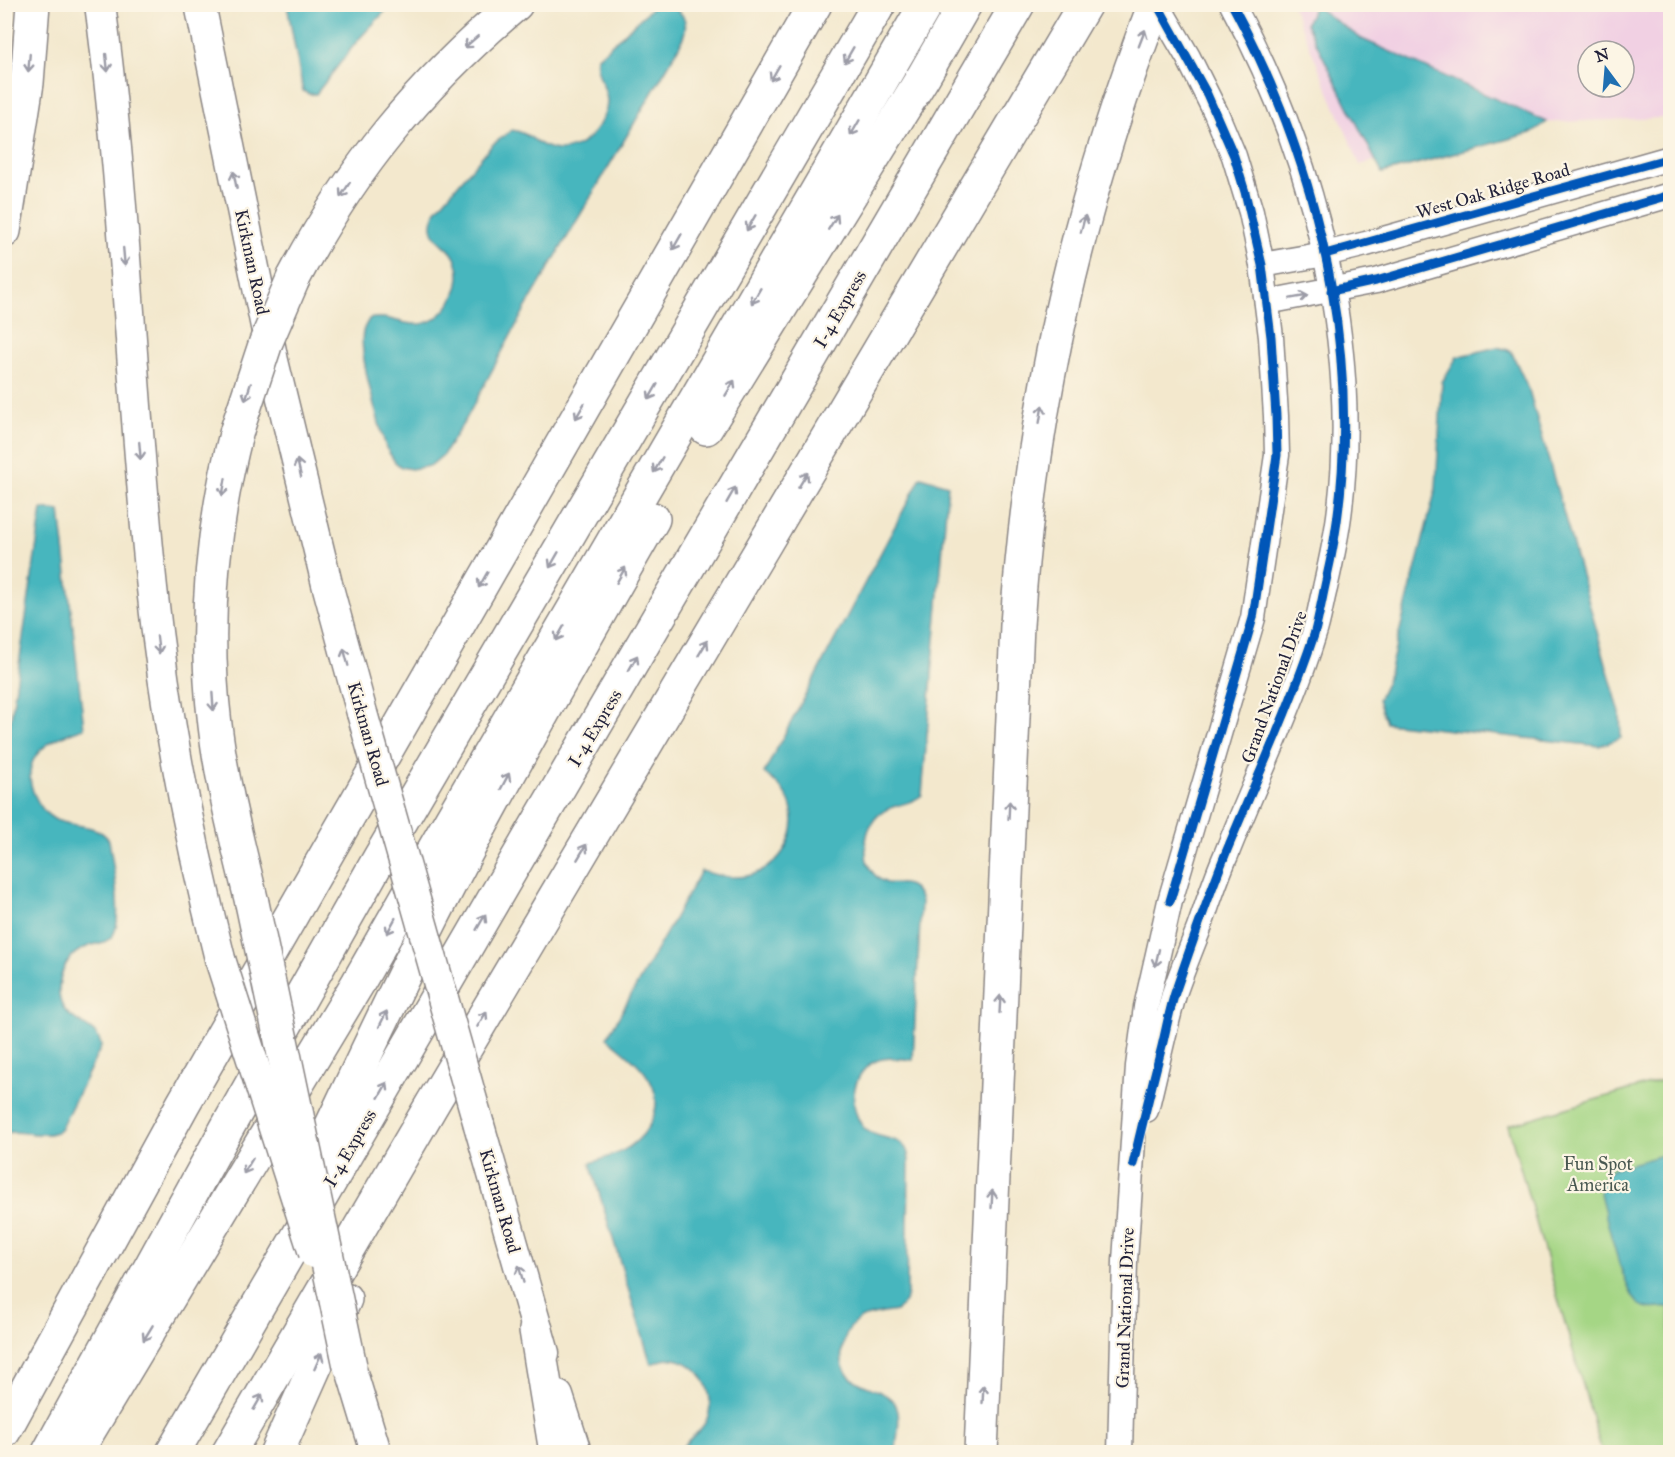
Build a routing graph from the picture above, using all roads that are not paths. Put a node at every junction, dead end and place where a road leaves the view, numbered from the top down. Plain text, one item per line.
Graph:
1 (33, 4) edge
2 (100, 4) edge
3 (187, 4) edge
4 (200, 4) edge
5 (516, 4) edge
6 (815, 4) edge
7 (879, 4) edge
8 (926, 4) edge
9 (965, 4) edge
10 (1018, 4) edge
11 (1085, 4) edge
12 (1156, 4) edge
13 (1232, 4) edge
14 (219, 97) junction
15 (1671, 159) edge
16 (1671, 195) edge
17 (4, 231) edge
18 (1325, 254) junction
19 (1262, 265) junction
20 (1331, 291) junction
21 (1267, 302) junction
22 (431, 1106) junction
23 (1133, 1164) junction
24 (536, 1330) junction
25 (350, 1366) junction
26 (195, 1413) junction
27 (4, 1431) edge
28 (49, 1452) edge
29 (76, 1452) edge
30 (173, 1452) edge
31 (229, 1452) edge
32 (277, 1452) edge
33 (376, 1452) edge
34 (556, 1452) edge
35 (576, 1452) edge
36 (981, 1452) edge
37 (1120, 1452) edge

1 -> 17 highway
2 -> 25 main road, bridge
3 - 14 main road
4 - 14 main road, Kirkman Road
5 -> 25 highway, bridge
6 -> 27 highway
7 -> 28 highway
8 -> 29 highway
26 -> 9 highway
26 -> 10 highway, I-4 Express
22 -> 11 highway
12 - 19 street, Grand National Drive
36 -> 12 highway
13 - 18 street, Grand National Drive
24 -> 14 main road, Kirkman Road, bridge
15 - 18 street, West Oak Ridge Road
16 - 20 street
18 - 19 street, West Oak Ridge Road
18 - 20 street, Grand National Drive
19 - 21 street, Grand National Drive
21 -> 20 street
20 - 23 street, Grand National Drive
21 -> 23 street, Grand National Drive
31 -> 22 highway
32 -> 22 highway
23 - 37 street, Grand National Drive
24 - 34 highway
24 - 35 main road, Kirkman Road
25 - 33 main road
26 - 30 highway, I-4 Express

